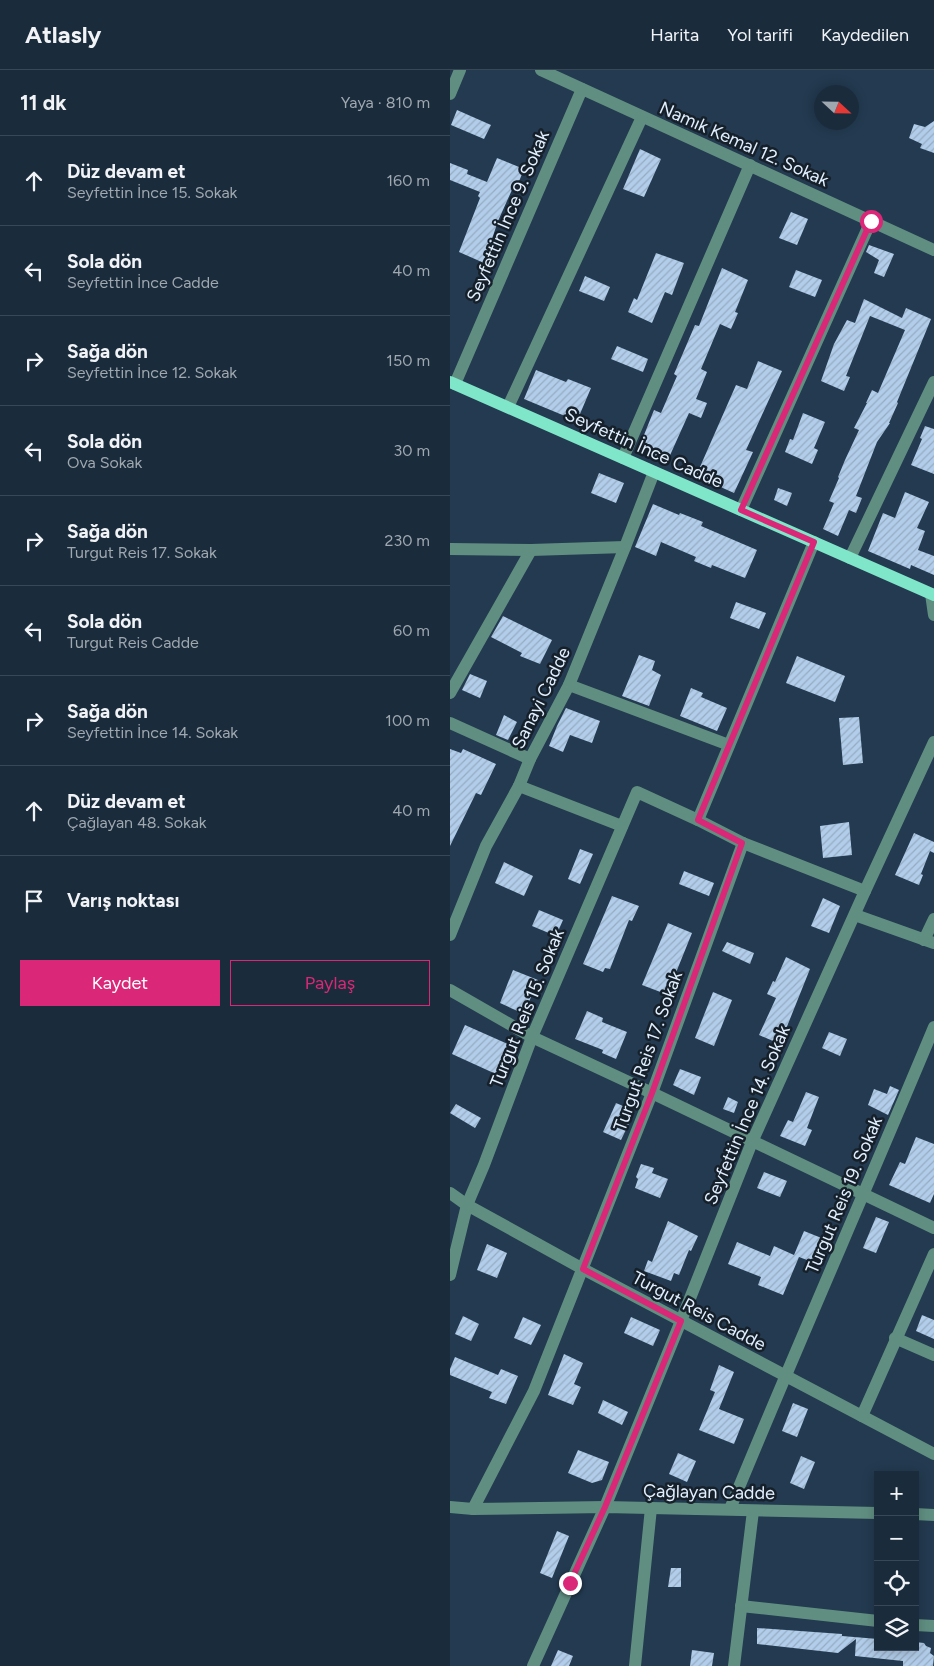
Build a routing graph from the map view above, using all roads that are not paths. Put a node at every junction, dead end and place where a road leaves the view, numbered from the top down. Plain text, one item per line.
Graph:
1 (460, 70) edge
2 (541, 70) edge
3 (582, 89) junction
4 (450, 94) edge
5 (642, 117) junction
6 (750, 165) junction
7 (871, 221) junction
8 (934, 250) edge
9 (934, 382) edge
10 (453, 383) edge
11 (508, 407) junction
12 (623, 458) junction
13 (654, 472) junction
14 (741, 510) junction
15 (814, 542) junction
16 (626, 547) junction
17 (450, 549) edge
18 (531, 550) junction
19 (850, 558) junction
20 (932, 595) edge
21 (934, 615) edge
22 (569, 685) junction
23 (450, 693) edge
24 (450, 723) edge
25 (934, 742) edge
26 (729, 745) junction
27 (530, 759) junction
28 (519, 786) junction
29 (698, 820) junction
30 (622, 826) junction
31 (742, 843) junction
32 (865, 891) junction
33 (855, 915) junction
34 (934, 919) edge
35 (450, 935) edge
36 (929, 942) edge
37 (450, 990) edge
38 (934, 1027) edge
39 (532, 1037) junction
40 (652, 1093) junction
41 (752, 1142) junction
42 (450, 1193) edge
43 (864, 1195) junction
44 (467, 1206) junction
45 (934, 1228) edge
46 (934, 1254) edge
47 (583, 1269) junction
48 (450, 1276) edge
49 (681, 1321) junction
50 (895, 1338) junction
51 (934, 1355) edge
52 (784, 1376) junction
53 (862, 1416) junction
54 (934, 1454) edge
55 (450, 1507) edge
56 (605, 1507) junction
57 (651, 1508) junction
58 (473, 1509) junction
59 (730, 1509) junction
60 (753, 1511) junction
61 (874, 1513) edge
62 (919, 1514) edge
63 (934, 1514) edge
64 (741, 1606) junction
65 (874, 1621) edge
66 (919, 1624) edge
67 (934, 1626) edge
68 (533, 1666) edge
69 (635, 1666) edge
70 (734, 1666) edge

1 - 4 street
2 - 3 street, Namık Kemal 12. Sokak
3 - 5 street, Namık Kemal 12. Sokak
3 - 10 street, Seyfettin İnce 9. Sokak
5 - 6 street, Namık Kemal 12. Sokak
5 - 11 street
6 - 7 street, Namık Kemal 12. Sokak
6 - 12 street
7 - 8 street, Namık Kemal 12. Sokak
7 - 14 street
9 - 19 street
10 - 11 main road, Seyfettin İnce Cadde
11 - 12 main road, Seyfettin İnce Cadde
12 - 13 main road, Seyfettin İnce Cadde
13 - 14 main road, Seyfettin İnce Cadde
13 - 16 street, Sanayi Cadde
14 - 15 main road, Seyfettin İnce Cadde
15 - 19 main road, Seyfettin İnce Cadde
15 - 26 street
16 - 18 street
16 - 22 street, Sanayi Cadde
17 - 18 street
18 - 23 street
19 - 20 main road, Seyfettin İnce Cadde
20 - 21 street
22 - 26 street
22 - 27 street, Sanayi Cadde
24 - 27 street
25 - 32 street, Seyfettin İnce 14. Sokak
26 - 29 street
27 - 28 street, Sanayi Cadde
28 - 30 street
28 - 35 street, Sanayi Cadde
29 - 30 street, Turgut Reis 15. Sokak
29 - 31 street
30 - 39 street, Turgut Reis 15. Sokak
31 - 32 street
31 - 40 street, Turgut Reis 17. Sokak
32 - 33 street, Seyfettin İnce 14. Sokak
33 - 36 street
33 - 41 street, Seyfettin İnce 14. Sokak
34 - 36 street
37 - 39 street
38 - 43 street, Turgut Reis 19. Sokak
39 - 40 street
39 - 44 street, Turgut Reis 15. Sokak
40 - 41 street
40 - 47 street, Turgut Reis 17. Sokak
41 - 43 street
41 - 49 street, Seyfettin İnce 14. Sokak
42 - 44 street, Turgut Reis Cadde
43 - 45 street
43 - 52 street, Turgut Reis 19. Sokak
44 - 47 street, Turgut Reis Cadde
44 - 48 street, Turgut Reis 15. Sokak
46 - 50 street
47 - 49 street, Turgut Reis Cadde
47 - 58 street, Turgut Reis 17. Sokak
49 - 52 street, Turgut Reis Cadde
49 - 56 street, Seyfettin İnce 14. Sokak
50 - 51 street
50 - 53 street
52 - 53 street, Turgut Reis Cadde
52 - 59 street, Turgut Reis 19. Sokak
53 - 54 street, Turgut Reis Cadde
55 - 58 street, Çağlayan Cadde
56 - 57 street, Çağlayan Cadde
56 - 58 street, Çağlayan Cadde
56 - 68 street, Seyfettin İnce 14. Sokak
57 - 59 street, Çağlayan Cadde
57 - 69 street
59 - 60 street, Çağlayan Cadde
60 - 61 street, Çağlayan Cadde
60 - 64 street
62 - 63 street
64 - 65 street
64 - 70 street
66 - 67 street

